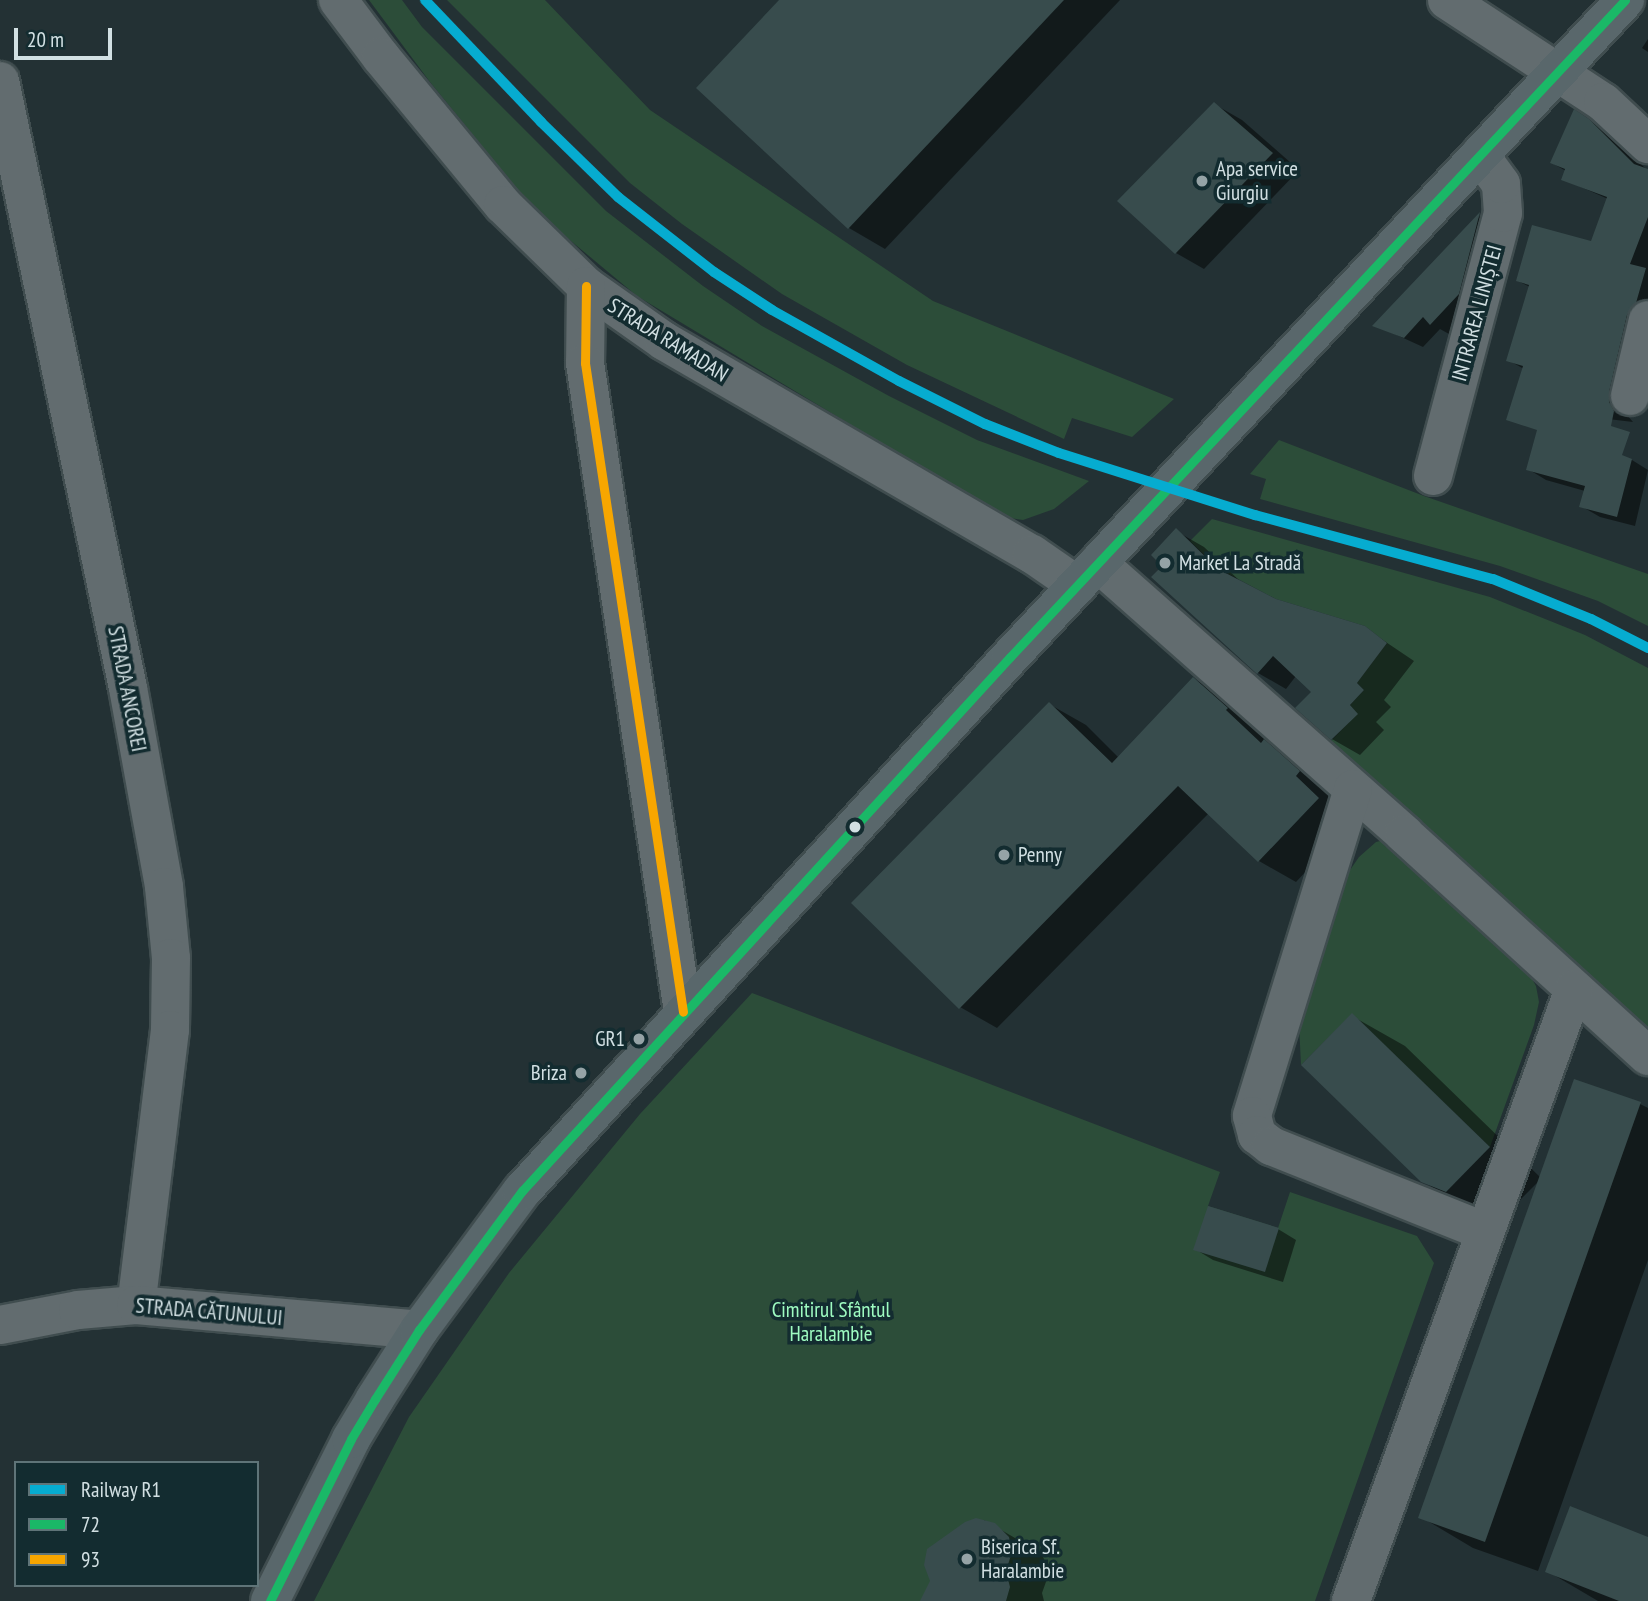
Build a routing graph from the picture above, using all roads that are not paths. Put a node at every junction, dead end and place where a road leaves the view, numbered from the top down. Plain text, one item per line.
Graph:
1 (338, 0) edge
2 (1447, 0) edge
3 (1625, 0) edge
4 (1557, 73) junction
5 (0, 80) edge
6 (1648, 144) edge
7 (1480, 155) junction
8 (586, 286) junction
9 (1648, 320) edge
10 (1630, 396) dead end
11 (1433, 476) dead end
12 (1088, 574) junction
13 (1353, 789) junction
14 (1574, 989) junction
15 (683, 1012) junction
16 (1648, 1056) edge
17 (1484, 1231) junction
18 (135, 1305) junction
19 (0, 1325) edge
20 (419, 1331) junction
21 (270, 1601) edge
22 (1351, 1601) edge

1 - 8 street, STRADA RAMADAN
2 - 4 street
3 - 4 main road
4 - 6 street
4 - 7 main road
5 - 18 street, STRADA ANCOREI
7 - 11 street, INTRAREA LINIȘTEI
7 - 12 main road
8 - 12 street, STRADA RAMADAN
8 - 15 street
9 - 10 street
12 - 13 street, STRADA RAMADAN
12 - 15 main road
13 - 14 street, STRADA RAMADAN
13 - 17 street
14 - 16 street, STRADA RAMADAN
14 - 17 street
15 - 20 main road
17 - 22 street
18 - 19 street, STRADA CĂTUNULUI
18 - 20 street, STRADA CĂTUNULUI
20 - 21 main road

